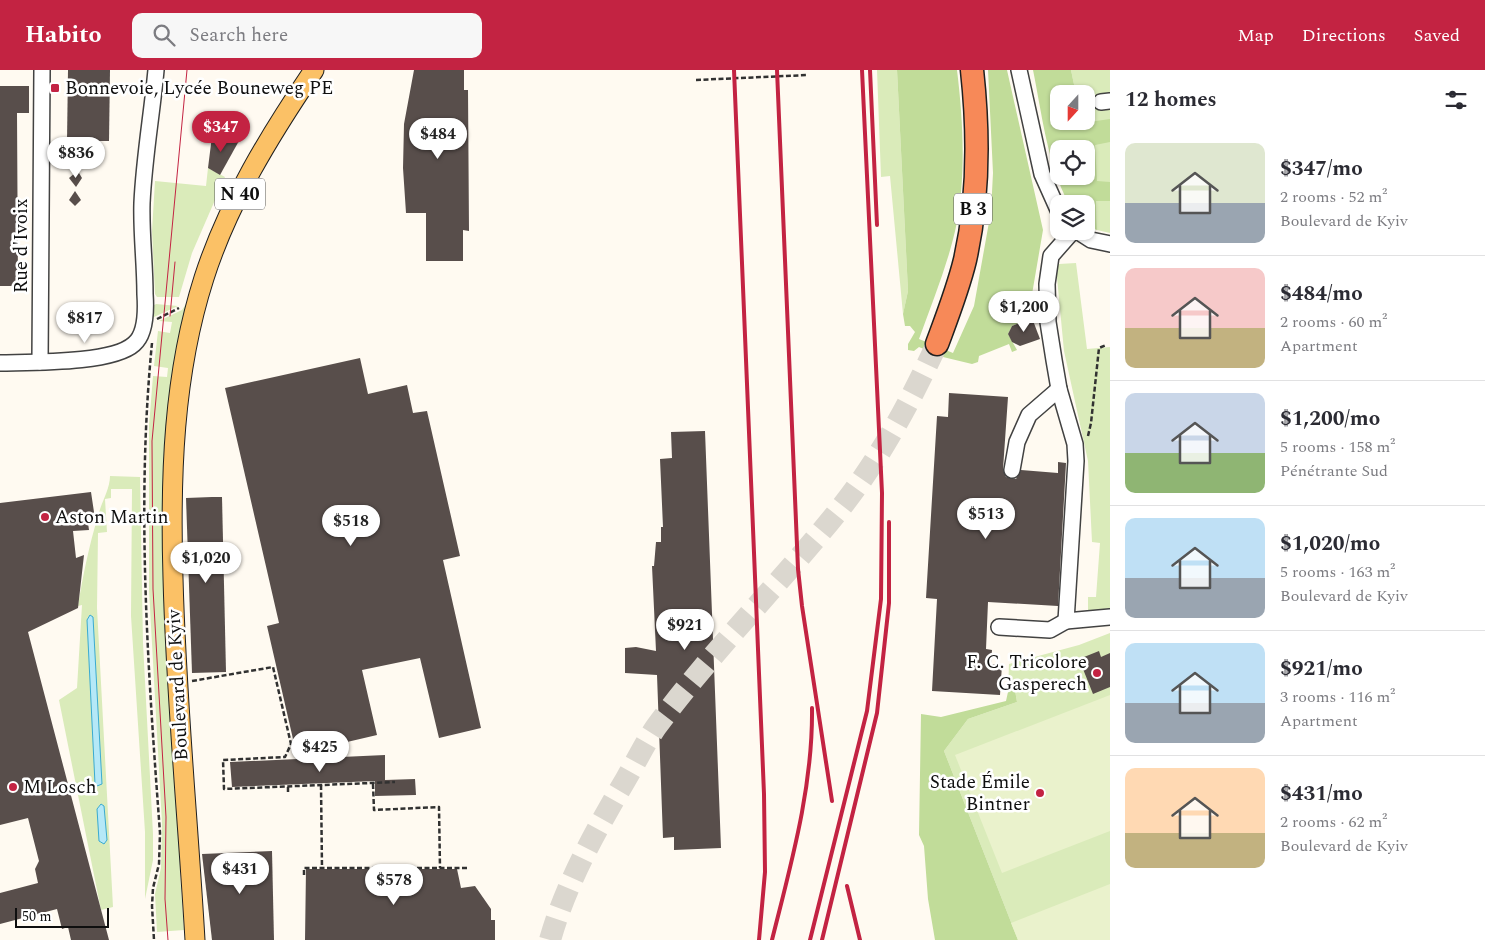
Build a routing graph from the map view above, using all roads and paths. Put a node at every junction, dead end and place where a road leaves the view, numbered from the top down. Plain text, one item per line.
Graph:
1 (42, 70) edge
2 (156, 70) edge
3 (314, 70) edge
4 (972, 70) edge
5 (1019, 70) edge
6 (808, 76) dead end
7 (696, 80) dead end
8 (1051, 195) edge
9 (1065, 240) edge
10 (1091, 240) edge
11 (1110, 244) edge
12 (174, 311) dead end
13 (162, 316) dead end
14 (157, 319) dead end
15 (154, 324) dead end
16 (153, 342) dead end
17 (937, 344) tunnel mouth
18 (1106, 345) dead end
19 (0, 362) edge
20 (40, 362) junction
21 (1059, 390) junction
22 (1087, 438) dead end
23 (1012, 470) dead end
24 (1110, 617) edge
25 (1066, 622) junction
26 (999, 627) dead end
27 (188, 681) dead end
28 (395, 782) dead end
29 (373, 783) junction
30 (321, 785) junction
31 (288, 786) junction
32 (288, 793) dead end
33 (322, 868) junction
34 (440, 868) junction
35 (469, 868) dead end
36 (304, 875) dead end
37 (154, 940) edge
38 (195, 940) edge

1 - 20 street, Rue d'Ivoix
2 - 20 street
3 - 38 main road, Boulevard de Kyiv / N 40
4 - 17 highway, B 3
5 - 8 street
6 - 7 path
9 - 21 street
10 - 11 street
12 - 13 path
14 - 15 path
16 - 37 path
18 - 22 path
19 - 20 street
21 - 23 street
21 - 25 street
24 - 25 street
25 - 26 street
27 - 31 path
28 - 29 path
29 - 30 path
29 - 34 path
30 - 31 path
30 - 33 path
31 - 32 path
33 - 34 path
33 - 36 path
34 - 35 path

